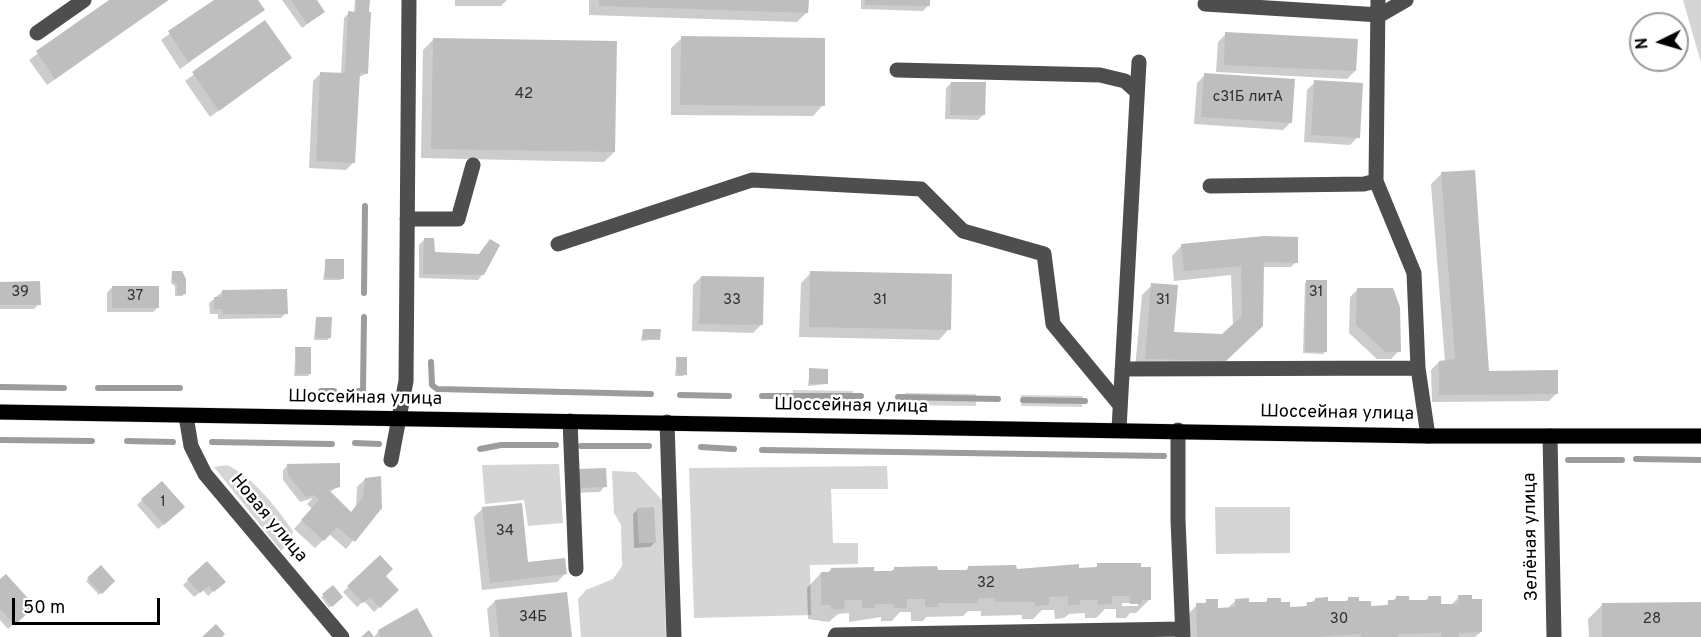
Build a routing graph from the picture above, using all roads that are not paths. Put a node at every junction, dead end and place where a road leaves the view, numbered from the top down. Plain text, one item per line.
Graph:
1 (84, 0) edge
2 (409, 0) edge
3 (1406, 0) edge
4 (1205, 4) dead end
5 (1379, 7) edge
6 (37, 33) dead end
7 (1139, 62) dead end
8 (897, 70) dead end
9 (1137, 92) junction
10 (473, 165) dead end
11 (1376, 181) junction
12 (1210, 186) dead end
13 (407, 219) junction
14 (558, 244) dead end
15 (1418, 368) junction
16 (1122, 369) junction
17 (1120, 405) junction
18 (0, 412) edge
19 (186, 416) junction
20 (400, 418) junction
21 (570, 421) junction
22 (667, 422) junction
23 (1119, 429) junction
24 (1178, 430) junction
25 (1428, 436) junction
26 (1550, 436) junction
27 (1701, 436) edge
28 (391, 460) dead end
29 (576, 569) dead end
30 (1182, 633) edge
31 (342, 637) edge
32 (674, 637) edge
33 (835, 637) edge
34 (1554, 637) edge

1 - 6 street
2 - 13 street
3 - 5 street
4 - 5 street
5 - 11 street
7 - 9 street
8 - 9 street
9 - 16 street
10 - 13 street
11 - 12 street
11 - 15 street
13 - 20 street
14 - 17 street
15 - 16 street
15 - 25 street
16 - 17 street
17 - 23 street
18 - 19 main road, Шоссейная улица
19 - 20 main road, Шоссейная улица
19 - 31 street, Новая улица
20 - 21 main road, Шоссейная улица
20 - 28 street
21 - 22 main road, Шоссейная улица
21 - 29 street
22 - 23 main road, Шоссейная улица
22 - 32 street
23 - 24 main road, Шоссейная улица
24 - 25 main road, Шоссейная улица
24 - 30 street
25 - 26 main road, Шоссейная улица
26 - 27 main road, Шоссейная улица
26 - 34 street, Зелёная улица
30 - 33 street

